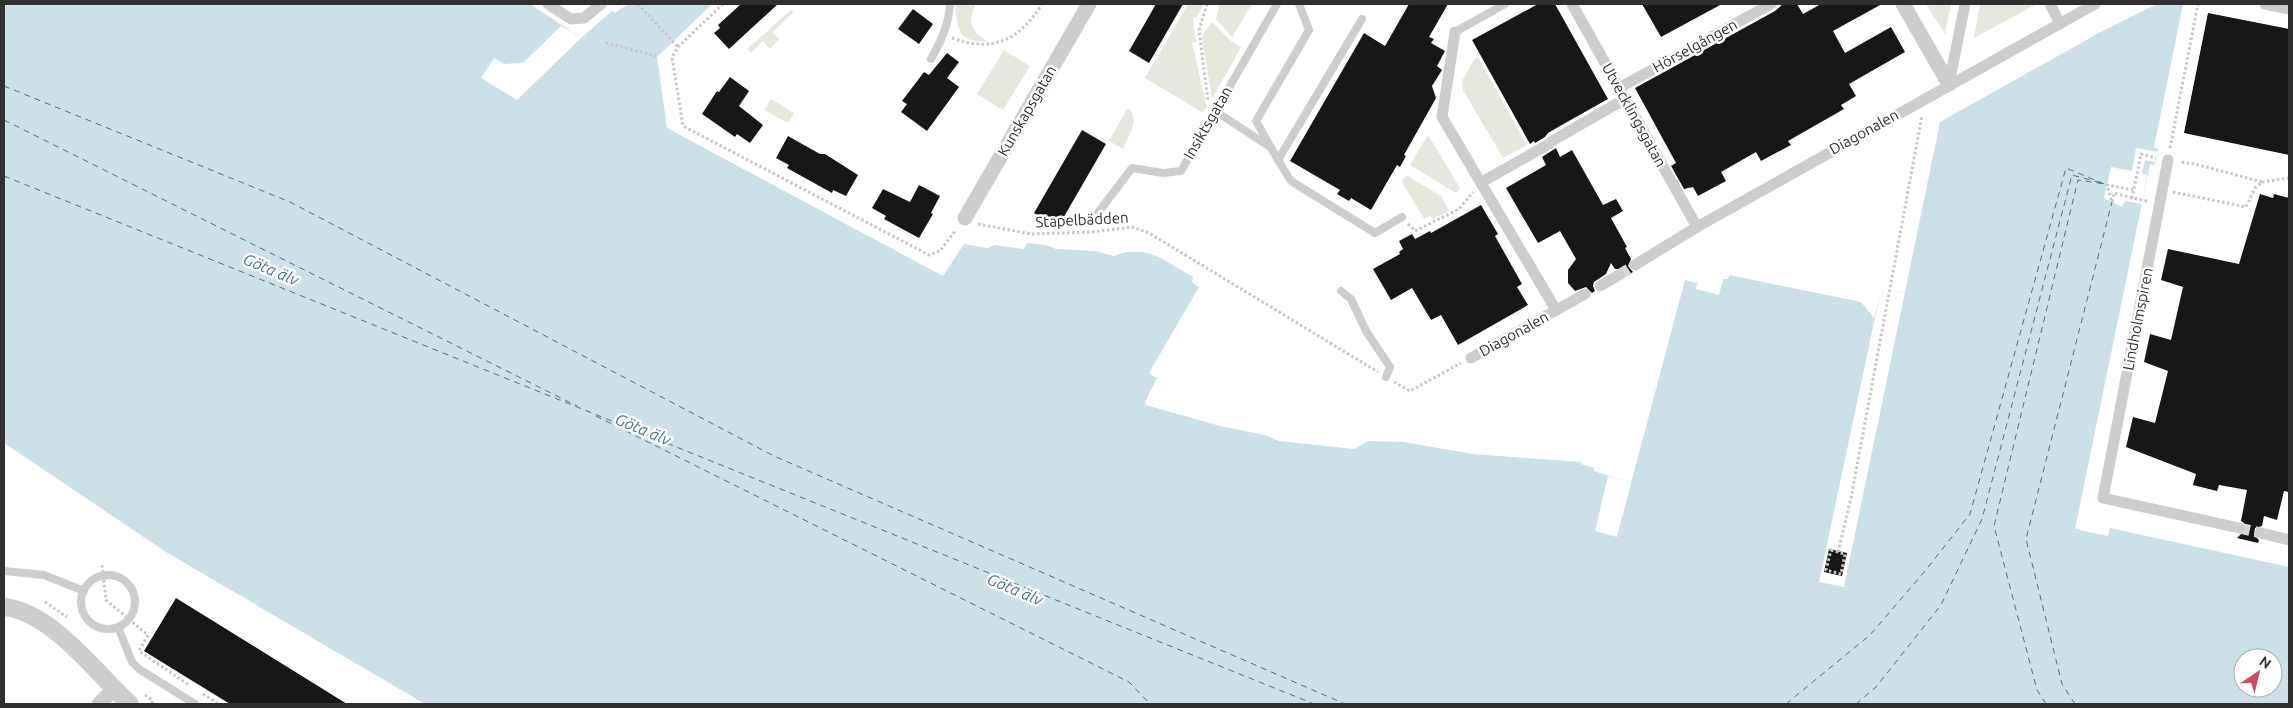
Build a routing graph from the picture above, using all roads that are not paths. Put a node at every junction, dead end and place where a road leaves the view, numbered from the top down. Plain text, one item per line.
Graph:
1 (548, 4) edge
2 (601, 4) edge
3 (950, 4) edge
4 (1089, 4) edge
5 (1277, 4) edge
6 (1299, 4) edge
7 (1505, 4) edge
8 (1572, 4) edge
9 (1771, 4) edge
10 (1903, 4) edge
11 (1965, 4) edge
12 (2050, 4) edge
13 (2095, 4) edge
14 (2264, 4) edge
15 (2289, 9) edge
16 (1362, 19) dead end
17 (2060, 24) junction
18 (1455, 32) joint
19 (931, 59) dead end
20 (1949, 84) junction
21 (1622, 94) junction
22 (1215, 111) junction
23 (1272, 148) junction
24 (1278, 160) junction
25 (2168, 160) road end
26 (1482, 182) junction
27 (1402, 217) road end
28 (965, 218) road end
29 (1094, 218) dead end
30 (1697, 227) junction
31 (1635, 265) tunnel mouth
32 (1619, 275) tunnel mouth
33 (1600, 286) dead end
34 (1341, 291) dead end
35 (1585, 294) dead end
36 (1556, 310) junction
37 (1471, 358) road end
38 (1386, 377) road end
39 (2239, 528) tunnel mouth
40 (2261, 533) tunnel mouth
41 (2289, 540) edge
42 (4, 571) edge
43 (84, 591) junction
44 (4, 607) edge
45 (118, 627) junction
46 (114, 689) junction
47 (99, 704) edge
48 (130, 704) edge
49 (195, 704) edge

1 - 2 street
3 - 19 lane
4 - 28 street, Kunskapsgatan
5 - 22 lane, Insiktsgatan
6 - 23 lane
7 - 18 lane
8 - 21 street, Utvecklingsgatan
9 - 21 street, Hörselgången
10 - 20 street
11 - 20 street
12 - 17 street
13 - 17 street, Diagonalen
14 - 15 street
16 - 24 lane
17 - 20 street, Diagonalen
18 - 26 street, Diagonalen
20 - 30 street, Diagonalen
21 - 26 street, Hörselgången
21 - 30 street, Utvecklingsgatan
22 - 23 lane
22 - 29 lane, Insiktsgatan
23 - 24 lane
24 - 27 lane
25 - 39 street, Lindholmspiren
26 - 36 street, Diagonalen
30 - 31 street, Diagonalen
32 - 33 street
34 - 38 lane
35 - 36 street, Diagonalen
36 - 37 street, Diagonalen
40 - 41 street
42 - 43 lane
43 - 45 lane
43 - 45 lane
44 - 46 street
45 - 49 lane
46 - 47 street
46 - 48 street

